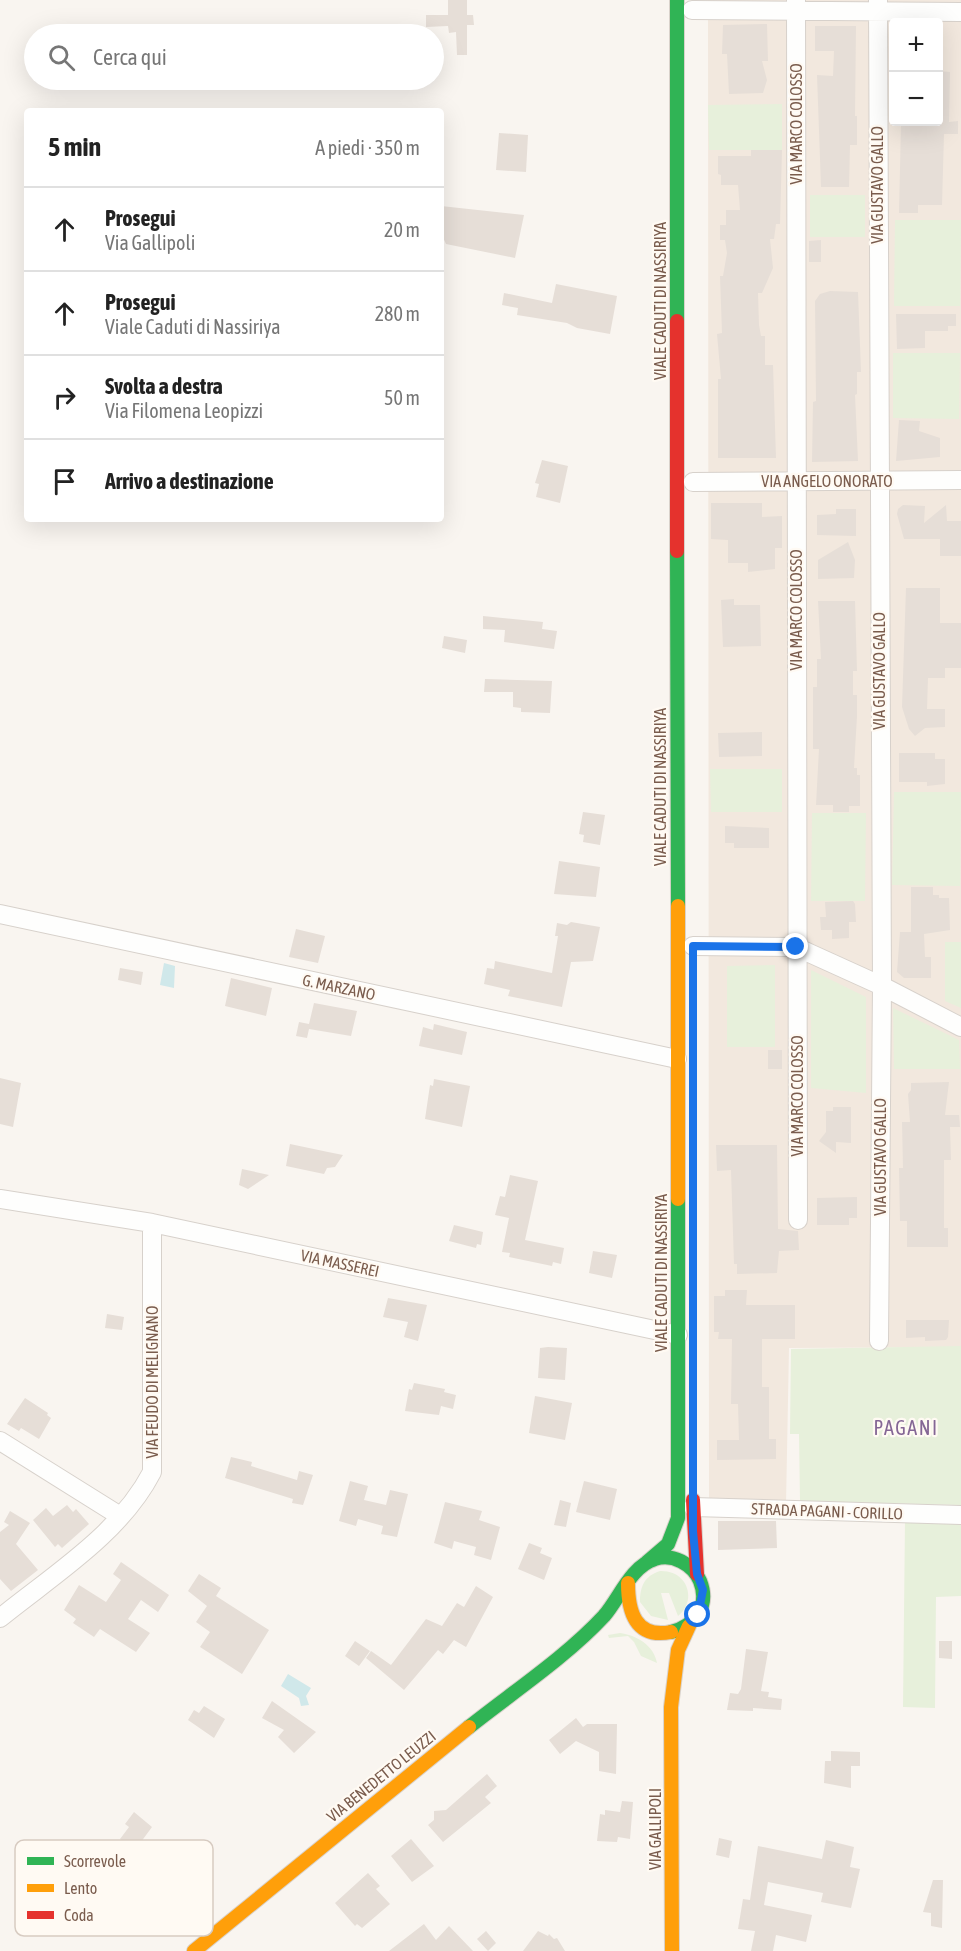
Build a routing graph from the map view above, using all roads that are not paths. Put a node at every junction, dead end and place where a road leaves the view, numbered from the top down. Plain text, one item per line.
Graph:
1 (796, 5) edge
2 (878, 6) edge
3 (688, 8) edge
4 (961, 12) edge
5 (961, 480) edge
6 (796, 481) junction
7 (878, 481) junction
8 (693, 483) dead end
9 (0, 914) edge
10 (693, 945) dead end
11 (796, 947) junction
12 (882, 986) junction
13 (961, 1027) edge
14 (677, 1059) junction
15 (0, 1199) edge
16 (798, 1220) dead end
17 (152, 1223) junction
18 (678, 1335) junction
19 (879, 1341) dead end
20 (0, 1441) edge
21 (693, 1480) dead end
22 (693, 1506) junction
23 (961, 1515) edge
24 (120, 1516) junction
25 (647, 1562) junction
26 (697, 1574) junction
27 (628, 1583) junction
28 (0, 1618) edge
29 (625, 1622) junction
30 (689, 1626) junction
31 (591, 1630) junction
32 (647, 1630) junction
33 (671, 1707) junction
34 (213, 1935) edge
35 (212, 1936) edge
36 (194, 1951) edge
37 (672, 1951) edge

1 - 2 street
1 - 3 street
1 - 6 street, VIA MARCO COLOSSO
2 - 4 street
2 - 7 street, VIA GUSTAVO GALLO
3 - 14 main road, VIALE CADUTI DI NASSIRIYA
5 - 7 street, VIA ANGELO ONORATO
6 - 7 street, VIA ANGELO ONORATO
6 - 8 street, VIA ANGELO ONORATO
6 - 11 street, VIA MARCO COLOSSO
7 - 12 street, VIA GUSTAVO GALLO
9 - 14 street, G. MARZANO
10 - 11 street
11 - 12 street
11 - 16 street, VIA MARCO COLOSSO
12 - 13 street
12 - 19 street, VIA GUSTAVO GALLO
14 - 18 main road, VIALE CADUTI DI NASSIRIYA
15 - 17 street, VIA MASSEREI
17 - 18 street, VIA MASSEREI
17 - 24 street, VIA FEUDO DI MELIGNANO
18 - 25 main road, VIALE CADUTI DI NASSIRIYA
20 - 24 street
21 - 22 main road
22 - 23 street, STRADA PAGANI - CORILLO
22 - 26 main road
24 - 28 street, VIA FEUDO DI MELIGNANO
25 - 26 main road
25 - 27 main road
26 - 30 main road, VIA GALLIPOLI
27 - 29 main road
27 - 31 main road, VIA BENEDETTO LEUZZI
29 - 31 main road, VIA BENEDETTO LEUZZI
29 - 32 main road, VIA GALLIPOLI
30 - 32 main road
30 - 33 main road, VIA GALLIPOLI
31 - 34 main road, VIA BENEDETTO LEUZZI
32 - 33 main road, VIA GALLIPOLI
33 - 37 main road, VIA GALLIPOLI
35 - 36 main road, VIA BENEDETTO LEUZZI

